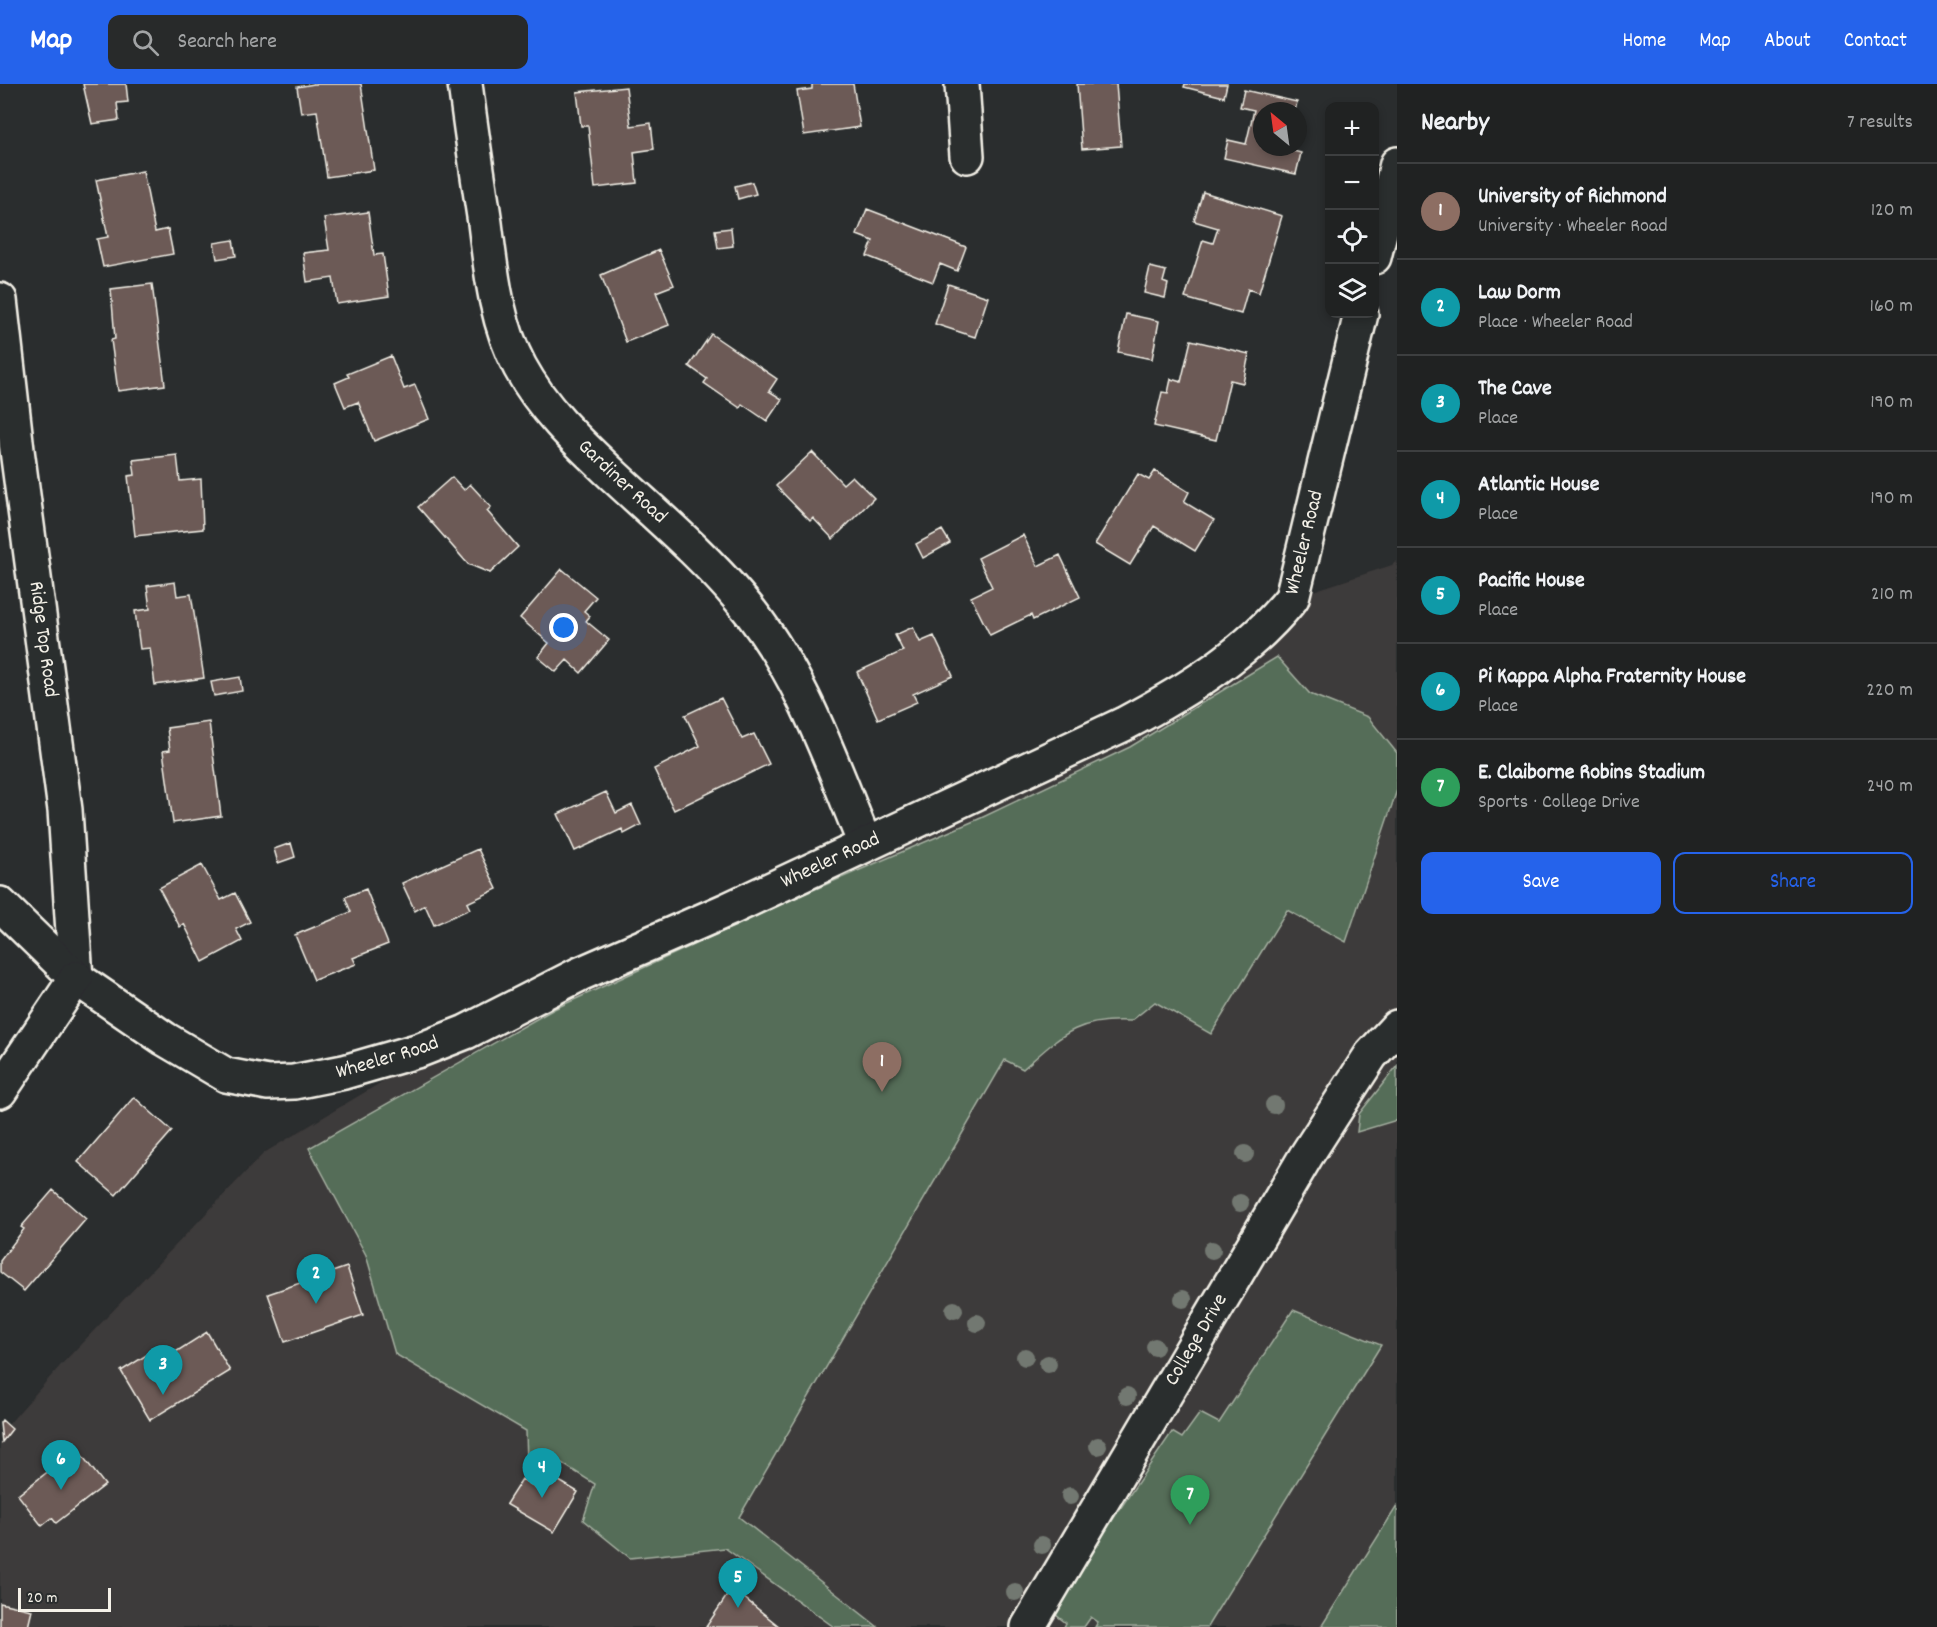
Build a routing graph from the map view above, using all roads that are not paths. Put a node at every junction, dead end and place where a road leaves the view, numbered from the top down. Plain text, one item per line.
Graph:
1 (465, 84) edge
2 (962, 84) edge
3 (967, 156) dead end
4 (1397, 164) edge
5 (1379, 237) edge
6 (0, 300) edge
7 (1360, 318) edge
8 (865, 844) junction
9 (0, 904) edge
10 (76, 978) junction
11 (1397, 1027) edge
12 (0, 1091) edge
13 (1028, 1627) edge

1 - 8 street, Gardiner Road
2 - 3 street
4 - 5 street
6 - 10 street, Ridge Top Road
7 - 8 street, Wheeler Road
8 - 10 street, Wheeler Road
9 - 10 street, Wheeler Road
10 - 12 street
11 - 13 street, College Drive

